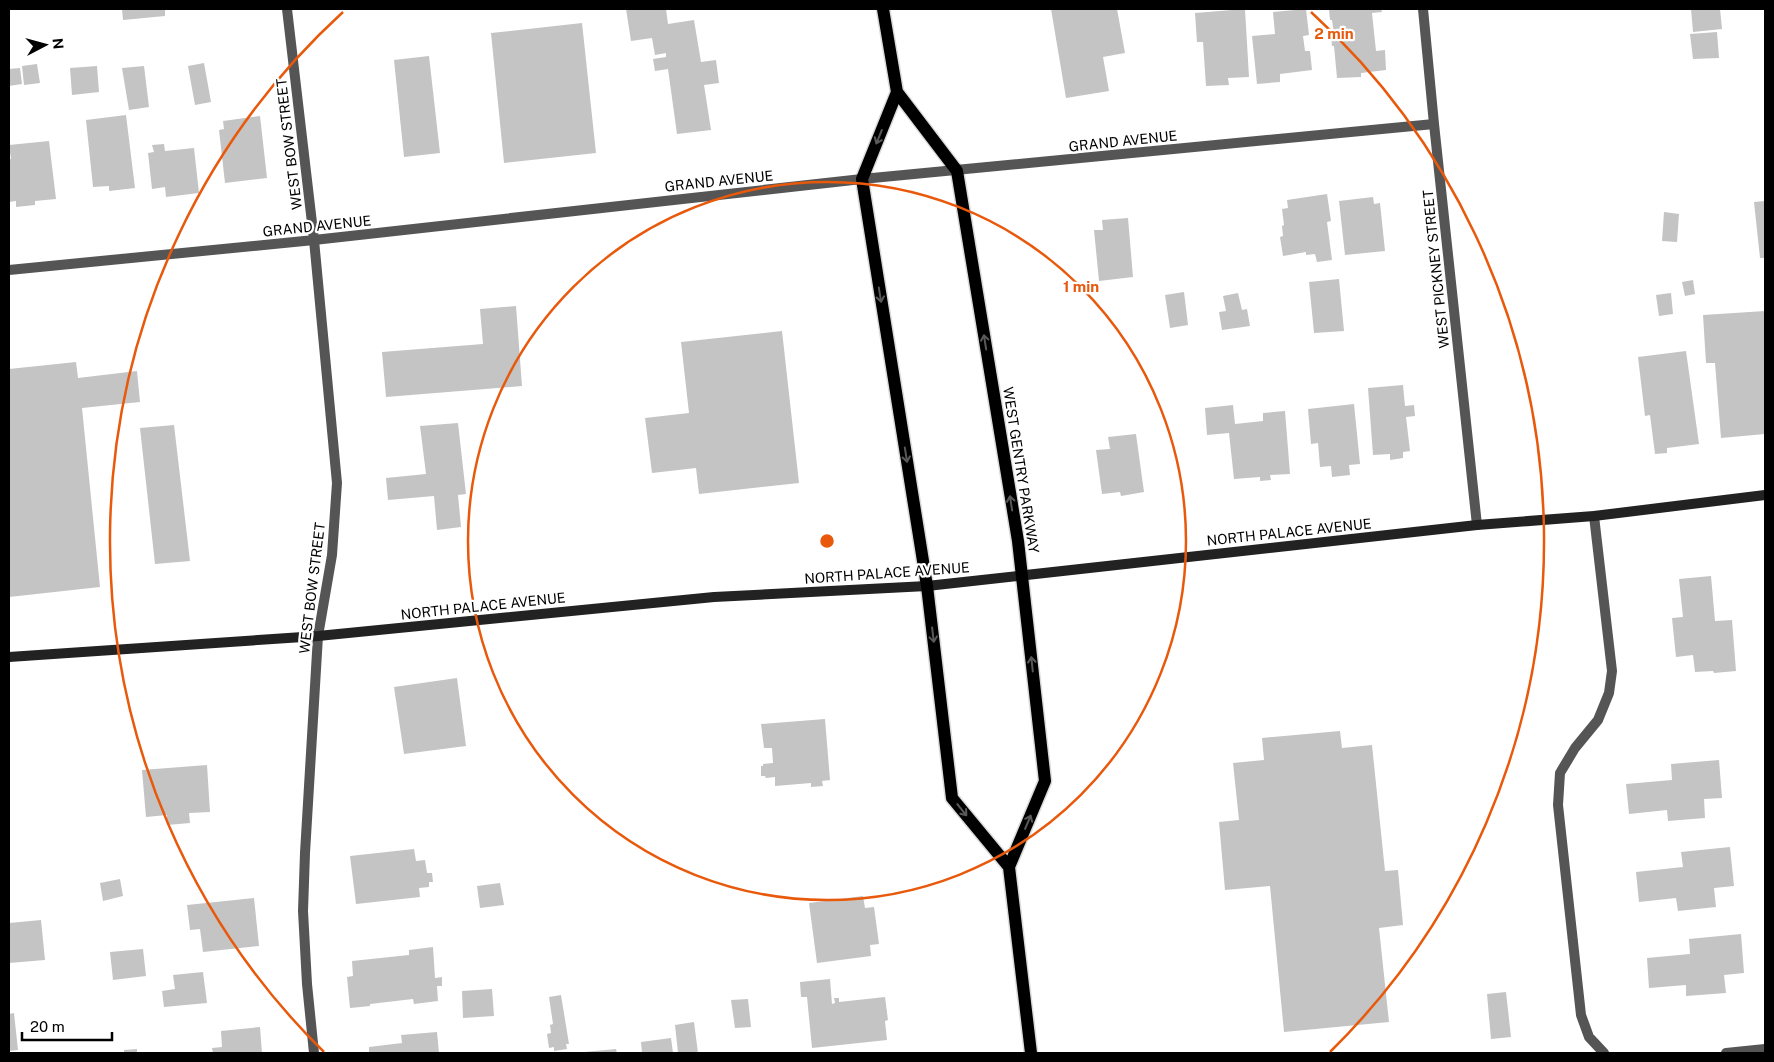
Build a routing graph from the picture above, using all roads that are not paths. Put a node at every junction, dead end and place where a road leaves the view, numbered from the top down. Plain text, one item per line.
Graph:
1 (287, 9) edge
2 (883, 9) edge
3 (1423, 9) edge
4 (897, 92) junction
5 (1434, 124) junction
6 (957, 171) junction
7 (862, 179) junction
8 (314, 240) junction
9 (9, 270) edge
10 (1765, 495) edge
11 (1594, 516) junction
12 (1477, 525) junction
13 (1022, 576) junction
14 (927, 586) junction
15 (318, 636) junction
16 (9, 656) edge
17 (1009, 867) junction
18 (1765, 1049) edge
19 (314, 1053) edge
20 (1031, 1053) edge
21 (1604, 1053) edge
22 (1726, 1053) edge

1 - 8 street, WEST BOW STREET
2 - 4 main road, WEST GENTRY PARKWAY
3 - 5 street, WEST PICKNEY STREET
4 - 6 main road, WEST GENTRY PARKWAY
4 -> 7 main road
5 - 6 street, GRAND AVENUE
5 - 12 street, WEST PICKNEY STREET
6 - 7 street, GRAND AVENUE
13 -> 6 main road, WEST GENTRY PARKWAY
7 - 8 street, GRAND AVENUE
7 -> 14 main road
8 - 9 street, GRAND AVENUE
8 - 15 street, WEST BOW STREET
10 - 11 main road, NORTH PALACE AVENUE
11 - 12 main road, NORTH PALACE AVENUE
11 - 21 street
12 - 13 main road, NORTH PALACE AVENUE
13 - 14 main road, NORTH PALACE AVENUE
17 -> 13 main road, WEST GENTRY PARKWAY
14 - 15 main road, NORTH PALACE AVENUE
14 -> 17 main road
15 - 16 main road, NORTH PALACE AVENUE
15 - 19 street, WEST BOW STREET
17 - 20 main road, WEST GENTRY PARKWAY
18 - 22 street

